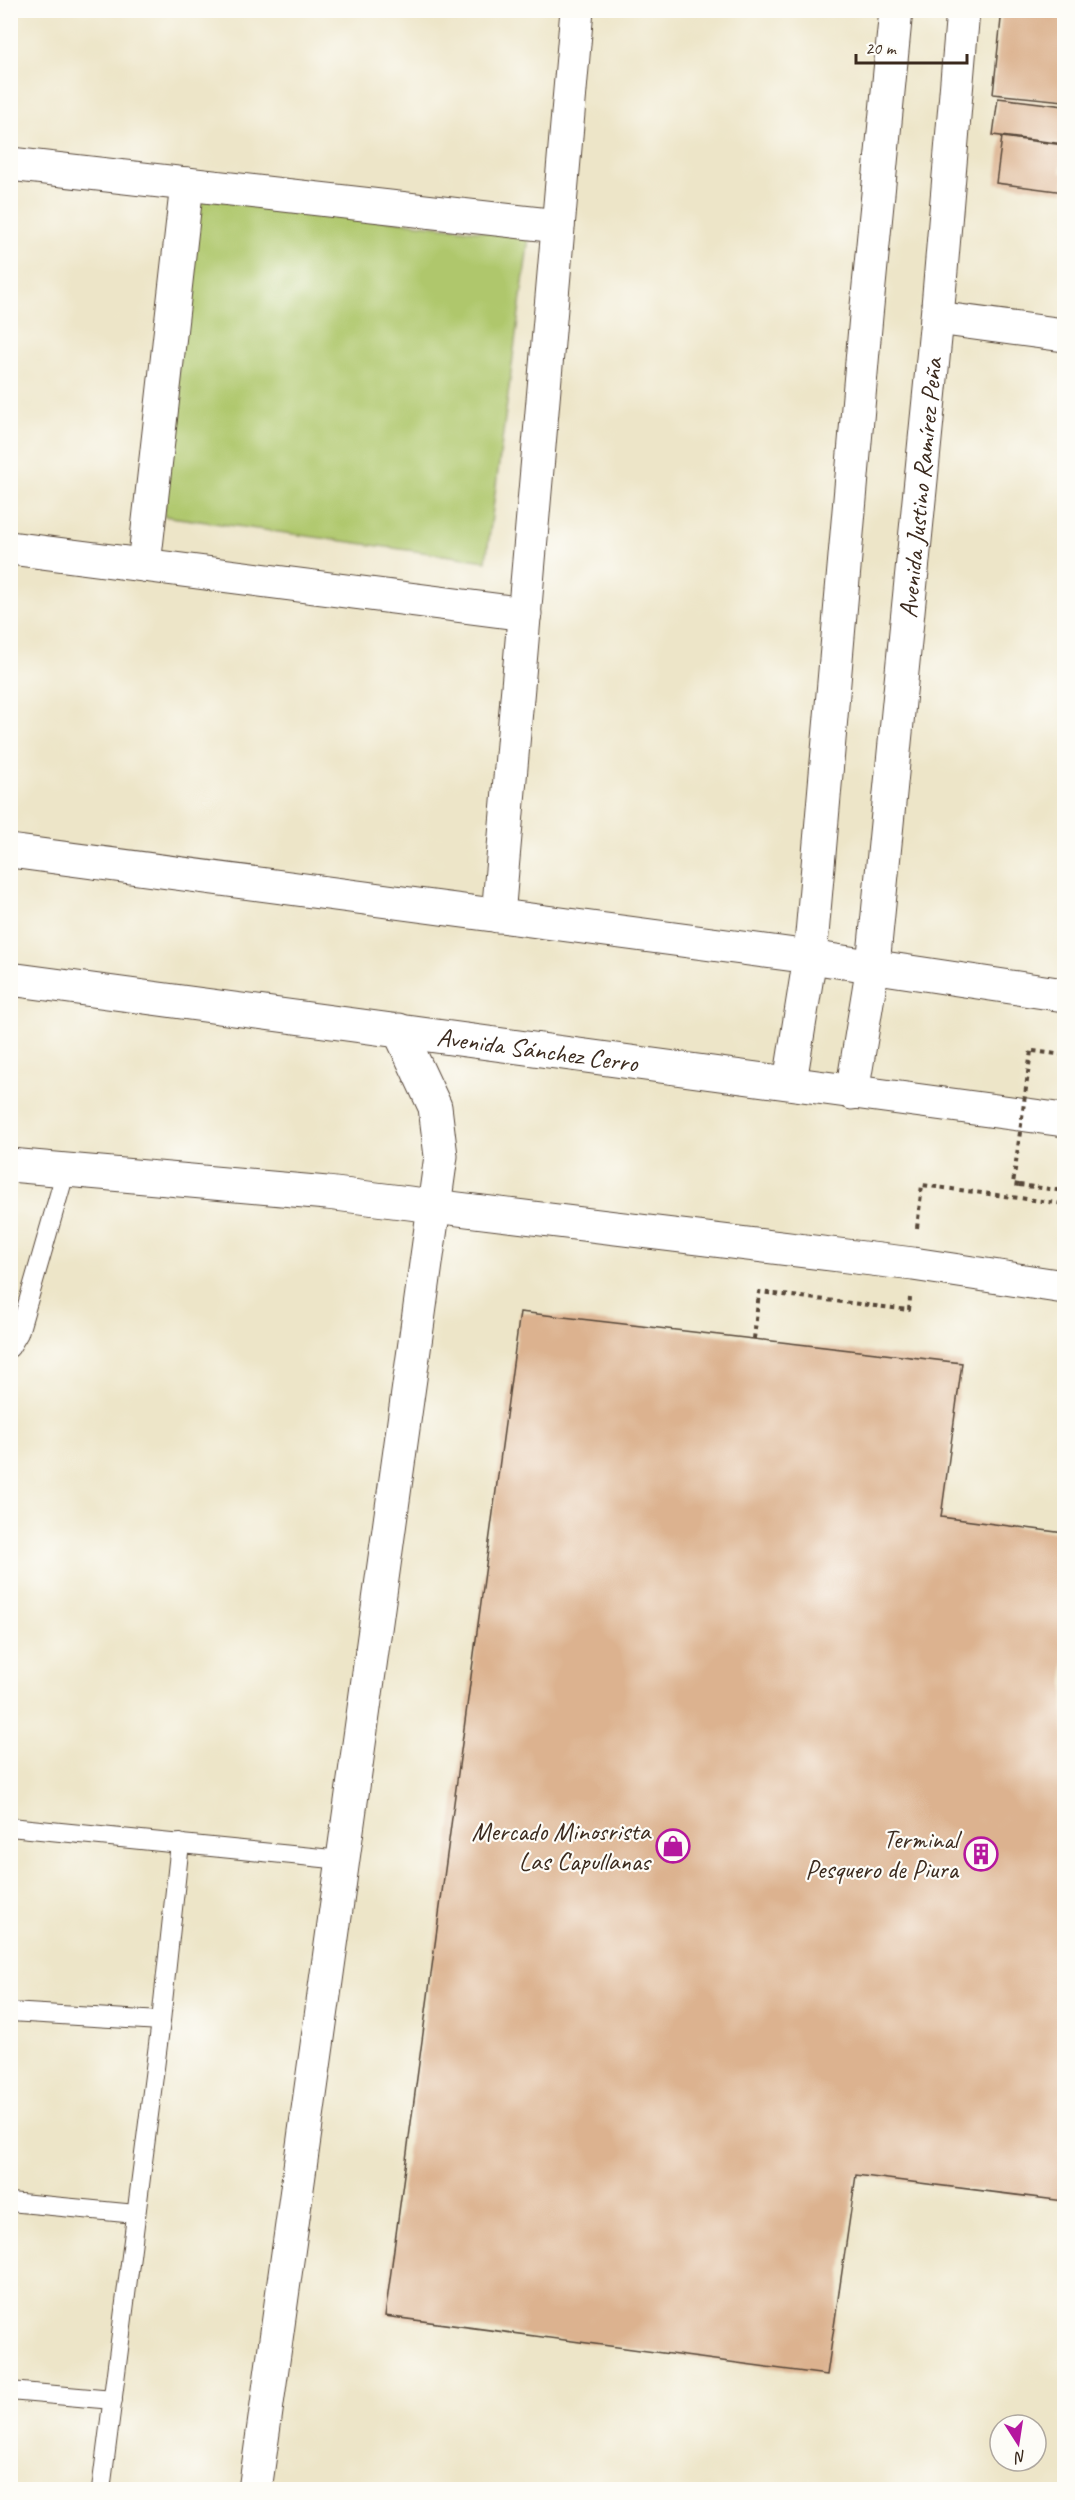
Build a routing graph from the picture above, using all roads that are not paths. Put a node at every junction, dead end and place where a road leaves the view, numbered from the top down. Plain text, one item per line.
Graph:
1 (577, 10) edge
2 (896, 10) edge
3 (963, 10) edge
4 (10, 164) edge
5 (187, 184) junction
6 (558, 226) junction
7 (937, 318) junction
8 (1065, 336) edge
9 (10, 548) edge
10 (144, 565) junction
11 (525, 614) junction
12 (10, 851) edge
13 (498, 916) junction
14 (810, 957) junction
15 (873, 965) junction
16 (10, 980) edge
17 (1065, 995) edge
18 (399, 1030) junction
19 (790, 1082) junction
20 (852, 1093) junction
21 (1065, 1120) edge
22 (10, 1165) edge
23 (66, 1170) junction
24 (435, 1207) junction
25 (1065, 1287) edge
26 (10, 1348) edge
27 (10, 1827) edge
28 (180, 1844) junction
29 (342, 1860) junction
30 (10, 2012) edge
31 (161, 2021) junction
32 (10, 2202) edge
33 (136, 2214) junction
34 (10, 2391) edge
35 (112, 2400) junction
36 (101, 2490) edge
37 (255, 2490) edge

1 - 6 main road
2 - 14 main road
3 - 7 main road, Avenida Justino Ramírez Peña
4 - 5 main road
5 - 6 main road
5 - 10 main road
6 - 11 main road
7 - 8 main road
7 - 15 main road, Avenida Justino Ramírez Peña
9 - 10 main road
10 - 11 main road
11 - 13 main road
12 - 13 main road
13 - 14 main road
14 - 15 main road
14 - 19 main road
15 - 17 main road
15 - 20 main road, Avenida Justino Ramírez Peña
16 - 18 main road, Avenida Sánchez Cerro
18 - 19 main road, Avenida Sánchez Cerro
18 - 24 main road
19 - 20 main road, Avenida Sánchez Cerro
20 - 21 main road, Avenida Sánchez Cerro
22 - 23 main road
23 - 24 main road
23 - 26 lane
24 - 25 main road
24 - 29 main road
27 - 28 lane
28 - 29 lane
28 - 31 lane
29 - 37 main road
30 - 31 lane
31 - 33 lane
32 - 33 lane
33 - 35 lane
34 - 35 lane
35 - 36 lane

